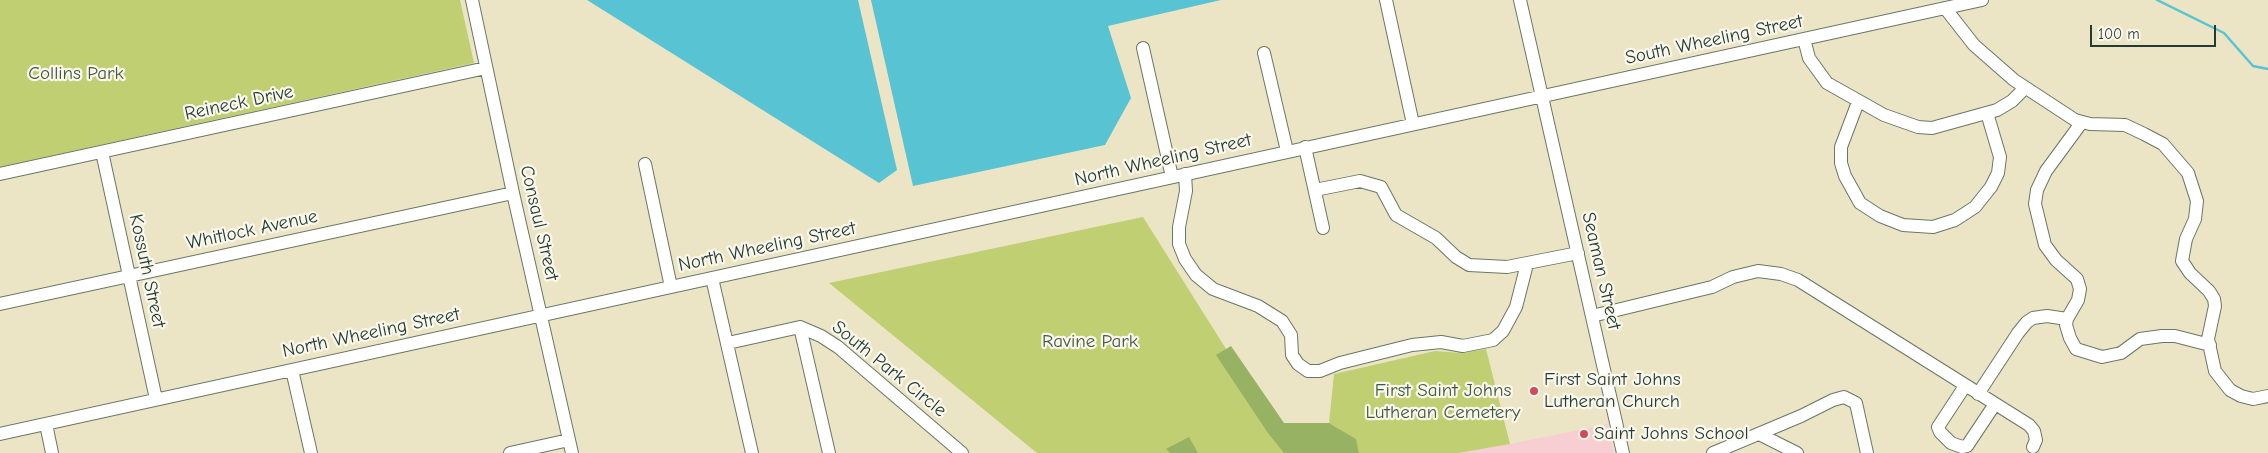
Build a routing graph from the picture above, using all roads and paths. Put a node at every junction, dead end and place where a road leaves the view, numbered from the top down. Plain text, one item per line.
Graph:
1 (472, 0) edge
2 (1386, 0) edge
3 (1520, 0) edge
4 (1982, 0) edge
5 (1945, 8) junction
6 (1804, 39) junction
7 (1143, 48) dead end
8 (1264, 52) dead end
9 (486, 68) junction
10 (2025, 88) junction
11 (1542, 97) junction
12 (1860, 102) junction
13 (1987, 113) junction
14 (2082, 122) junction
15 (1413, 124) junction
16 (1305, 147) junction
17 (1288, 151) junction
18 (102, 152) junction
19 (645, 164) dead end
20 (0, 174) edge
21 (1185, 174) junction
22 (1172, 177) junction
23 (1316, 190) junction
24 (512, 193) junction
25 (1323, 228) dead end
26 (1578, 253) junction
27 (1527, 264) junction
28 (129, 276) junction
29 (712, 278) junction
30 (671, 287) junction
31 (0, 304) edge
32 (540, 315) junction
33 (1592, 316) junction
34 (2067, 319) junction
35 (800, 327) junction
36 (728, 343) junction
37 (2210, 346) junction
38 (292, 370) junction
39 (1965, 386) junction
40 (1978, 394) junction
41 (2268, 396) edge
42 (156, 399) junction
43 (1995, 404) junction
44 (46, 424) junction
45 (0, 434) edge
46 (1759, 434) junction
47 (571, 447) edge
48 (2033, 447) dead end
49 (52, 453) edge
50 (311, 453) edge
51 (510, 453) edge
52 (752, 453) edge
53 (829, 453) edge
54 (962, 453) edge
55 (1623, 453) edge
56 (1713, 453) edge
57 (1797, 453) edge
58 (1867, 453) edge

1 - 9 street, Consaul Street
2 - 15 street
3 - 11 street, Seaman Street
4 - 5 street, South Wheeling Street
5 - 6 street, South Wheeling Street
5 - 10 street
6 - 11 street, South Wheeling Street
6 - 12 street
7 - 22 street
8 - 17 street
9 - 18 street, Reineck Drive
9 - 24 street, Consaul Street
10 - 13 street
10 - 14 street
11 - 15 street, North Wheeling Street
11 - 26 street, Seaman Street
12 - 13 street
12 - 13 street
14 - 34 street
14 - 37 street
15 - 16 street, North Wheeling Street
16 - 17 street, North Wheeling Street
16 - 23 street
17 - 21 street, North Wheeling Street
18 - 20 street, Reineck Drive
18 - 28 street, Kossuth Street
19 - 30 street
21 - 22 street, North Wheeling Street
21 - 27 street
22 - 29 street, North Wheeling Street
23 - 25 street
23 - 27 street
24 - 28 street, Whitlock Avenue
24 - 32 street, Consaul Street
26 - 27 street
26 - 33 street, Seaman Street
28 - 31 street, Whitlock Avenue
28 - 42 street, Kossuth Street
29 - 30 street, North Wheeling Street
29 - 36 street
30 - 32 street, North Wheeling Street
32 - 38 street, North Wheeling Street
32 - 47 street, Consaul Street
33 - 39 street
33 - 55 street, Seaman Street
34 - 37 street
34 - 40 street
35 - 36 street, South Park Circle
35 - 53 street
35 - 54 street, South Park Circle
36 - 52 street
37 - 41 street
38 - 42 street, North Wheeling Street
38 - 50 street
39 - 40 street
39 - 43 street
40 - 43 street
42 - 44 street, North Wheeling Street
43 - 48 street
44 - 45 street, North Wheeling Street
44 - 49 street
46 - 56 street
46 - 57 street
46 - 58 street
47 - 51 street

